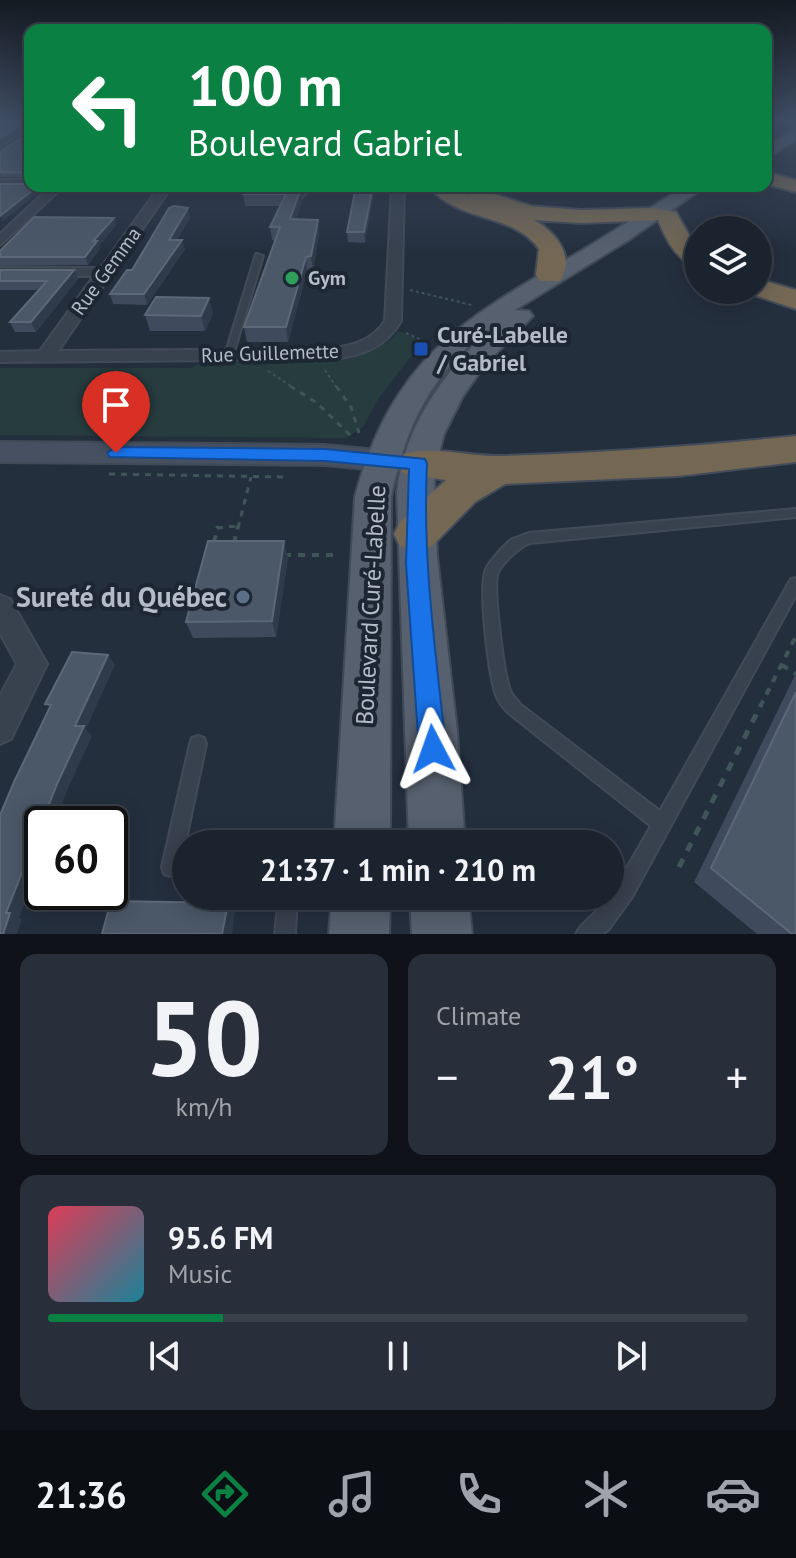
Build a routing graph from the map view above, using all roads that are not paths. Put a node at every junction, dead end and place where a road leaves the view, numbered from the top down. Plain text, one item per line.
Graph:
1 (772, 180) edge
2 (0, 183) edge
3 (24, 183) edge
4 (796, 186) edge
5 (52, 192) edge
6 (162, 192) edge
7 (254, 192) edge
8 (303, 192) edge
9 (398, 192) edge
10 (448, 192) edge
11 (478, 192) edge
12 (690, 192) edge
13 (704, 192) edge
14 (660, 216) junction
15 (0, 241) edge
16 (684, 247) edge
17 (259, 256) dead end
18 (0, 272) edge
19 (104, 272) junction
20 (550, 275) junction
21 (772, 292) edge
22 (796, 300) edge
23 (224, 355) junction
24 (0, 357) edge
25 (45, 357) junction
26 (378, 448) junction
27 (796, 449) edge
28 (0, 452) edge
29 (497, 470) junction
30 (796, 513) edge
31 (416, 534) junction
32 (796, 583) edge
33 (0, 607) edge
34 (0, 728) edge
35 (198, 744) dead end
36 (661, 823) junction
37 (179, 830) edge
38 (362, 830) edge
39 (436, 830) edge
40 (287, 910) edge
41 (360, 910) edge
42 (440, 910) edge
43 (599, 930) edge
44 (285, 934) edge
45 (359, 934) edge
46 (442, 934) edge

1 - 4 highway
2 - 3 street
5 - 15 street
6 - 19 street, Rue Gemma
7 - 8 street
9 - 23 street, Rue Guillemette
10 - 20 highway
11 - 14 highway
12 - 14 main road, Boulevard Curé-Labelle
13 - 14 main road, Boulevard Curé-Labelle
14 - 16 highway
14 - 20 main road, Boulevard Curé-Labelle
14 - 26 main road, Boulevard Curé-Labelle
17 - 23 lane
18 - 19 street
19 - 25 street, Rue Gemma
20 - 26 main road, Boulevard Curé-Labelle
21 - 22 highway
23 - 25 street, Rue Guillemette
24 - 25 street, Rue Guillemette
26 - 28 street
26 - 29 highway
26 - 31 main road, Boulevard Curé-Labelle
26 - 38 main road, Boulevard Curé-Labelle
27 - 29 highway
29 - 31 highway
30 - 36 lane
31 - 39 main road, Boulevard Curé-Labelle
32 - 36 lane
33 - 34 street
35 - 37 lane
36 - 43 lane
40 - 44 lane
41 - 45 main road
42 - 46 main road

